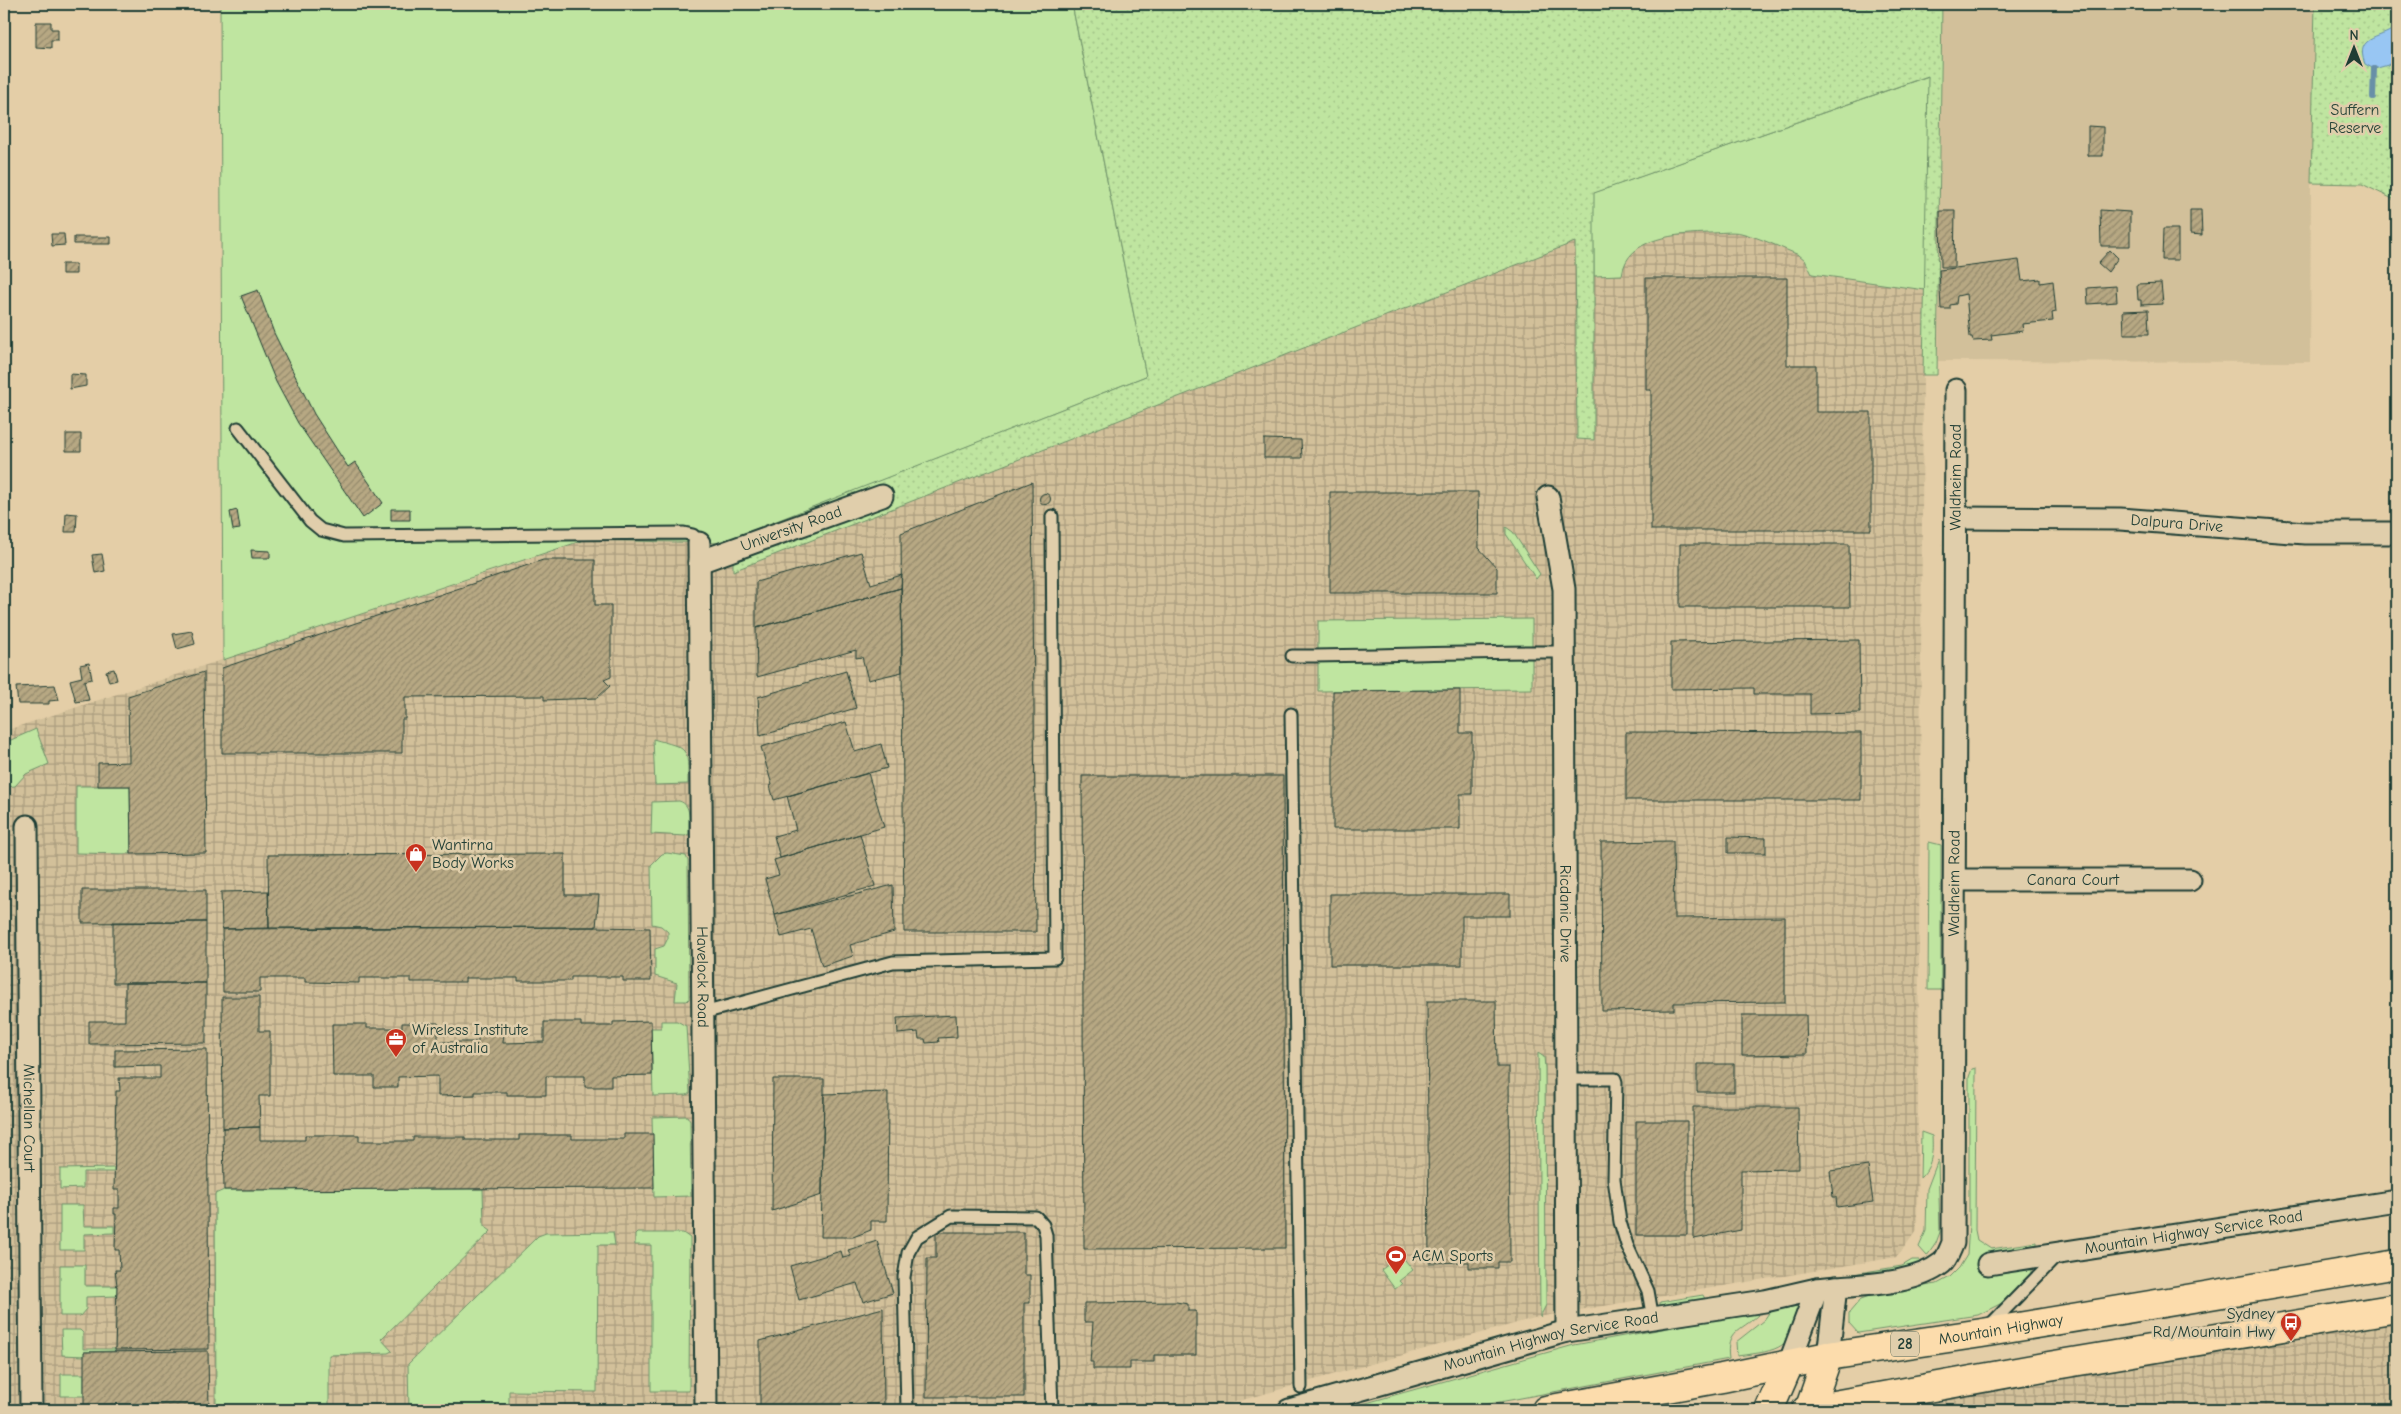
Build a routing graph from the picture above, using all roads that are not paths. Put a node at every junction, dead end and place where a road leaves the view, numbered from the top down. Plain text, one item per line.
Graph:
1 (1956, 390) dead end
2 (238, 428) dead end
3 (882, 496) dead end
4 (1548, 497) dead end
5 (1052, 516) dead end
6 (1957, 518) junction
7 (2397, 533) edge
8 (699, 553) junction
9 (1564, 652) junction
10 (1292, 656) dead end
11 (1291, 714) dead end
12 (27, 826) dead end
13 (1955, 880) junction
14 (2190, 880) dead end
15 (704, 1012) junction
16 (1565, 1079) junction
17 (2397, 1201) edge
18 (2059, 1254) junction
19 (1988, 1264) dead end
20 (2397, 1264) edge
21 (1827, 1288) junction
22 (2397, 1308) edge
23 (1653, 1319) junction
24 (1567, 1331) junction
25 (1982, 1333) junction
26 (1828, 1356) junction
27 (1789, 1364) junction
28 (2049, 1366) junction
29 (1301, 1387) dead end
30 (30, 1410) edge
31 (706, 1410) edge
32 (906, 1410) edge
33 (1052, 1410) edge
34 (1290, 1410) edge
35 (1546, 1410) edge
36 (1770, 1410) edge
37 (1808, 1410) edge
38 (1915, 1410) edge

1 - 6 street, Waldheim Road
2 - 8 lane
3 - 8 street, University Road
4 - 9 street, Ricdanic Drive
5 - 15 lane
6 - 7 street, Dalpura Drive
6 - 13 street, Waldheim Road
8 - 15 street, Havelock Road
9 - 10 lane
9 - 16 street, Ricdanic Drive
11 - 29 lane
12 - 30 street, Michellan Court
13 - 14 street, Canara Court
13 - 21 street, Waldheim Road
15 - 31 street, Havelock Road
16 - 23 lane
16 - 24 street, Ricdanic Drive
17 - 18 street, Mountain Highway Service Road
18 - 19 street, Mountain Highway Service Road
18 - 25 lane
20 - 25 main road, Mountain Highway / 28
21 - 23 street, Mountain Highway Service Road
21 - 26 street
21 - 27 street
22 - 28 main road
23 - 24 street, Mountain Highway Service Road
24 - 34 street, Mountain Highway Service Road
25 - 26 main road, Mountain Highway / 28
26 - 27 main road, Mountain Highway / 28
26 - 37 main road
27 - 35 main road, Mountain Highway / 28
27 - 36 main road
28 - 37 main road
28 - 38 main road
32 - 33 lane

